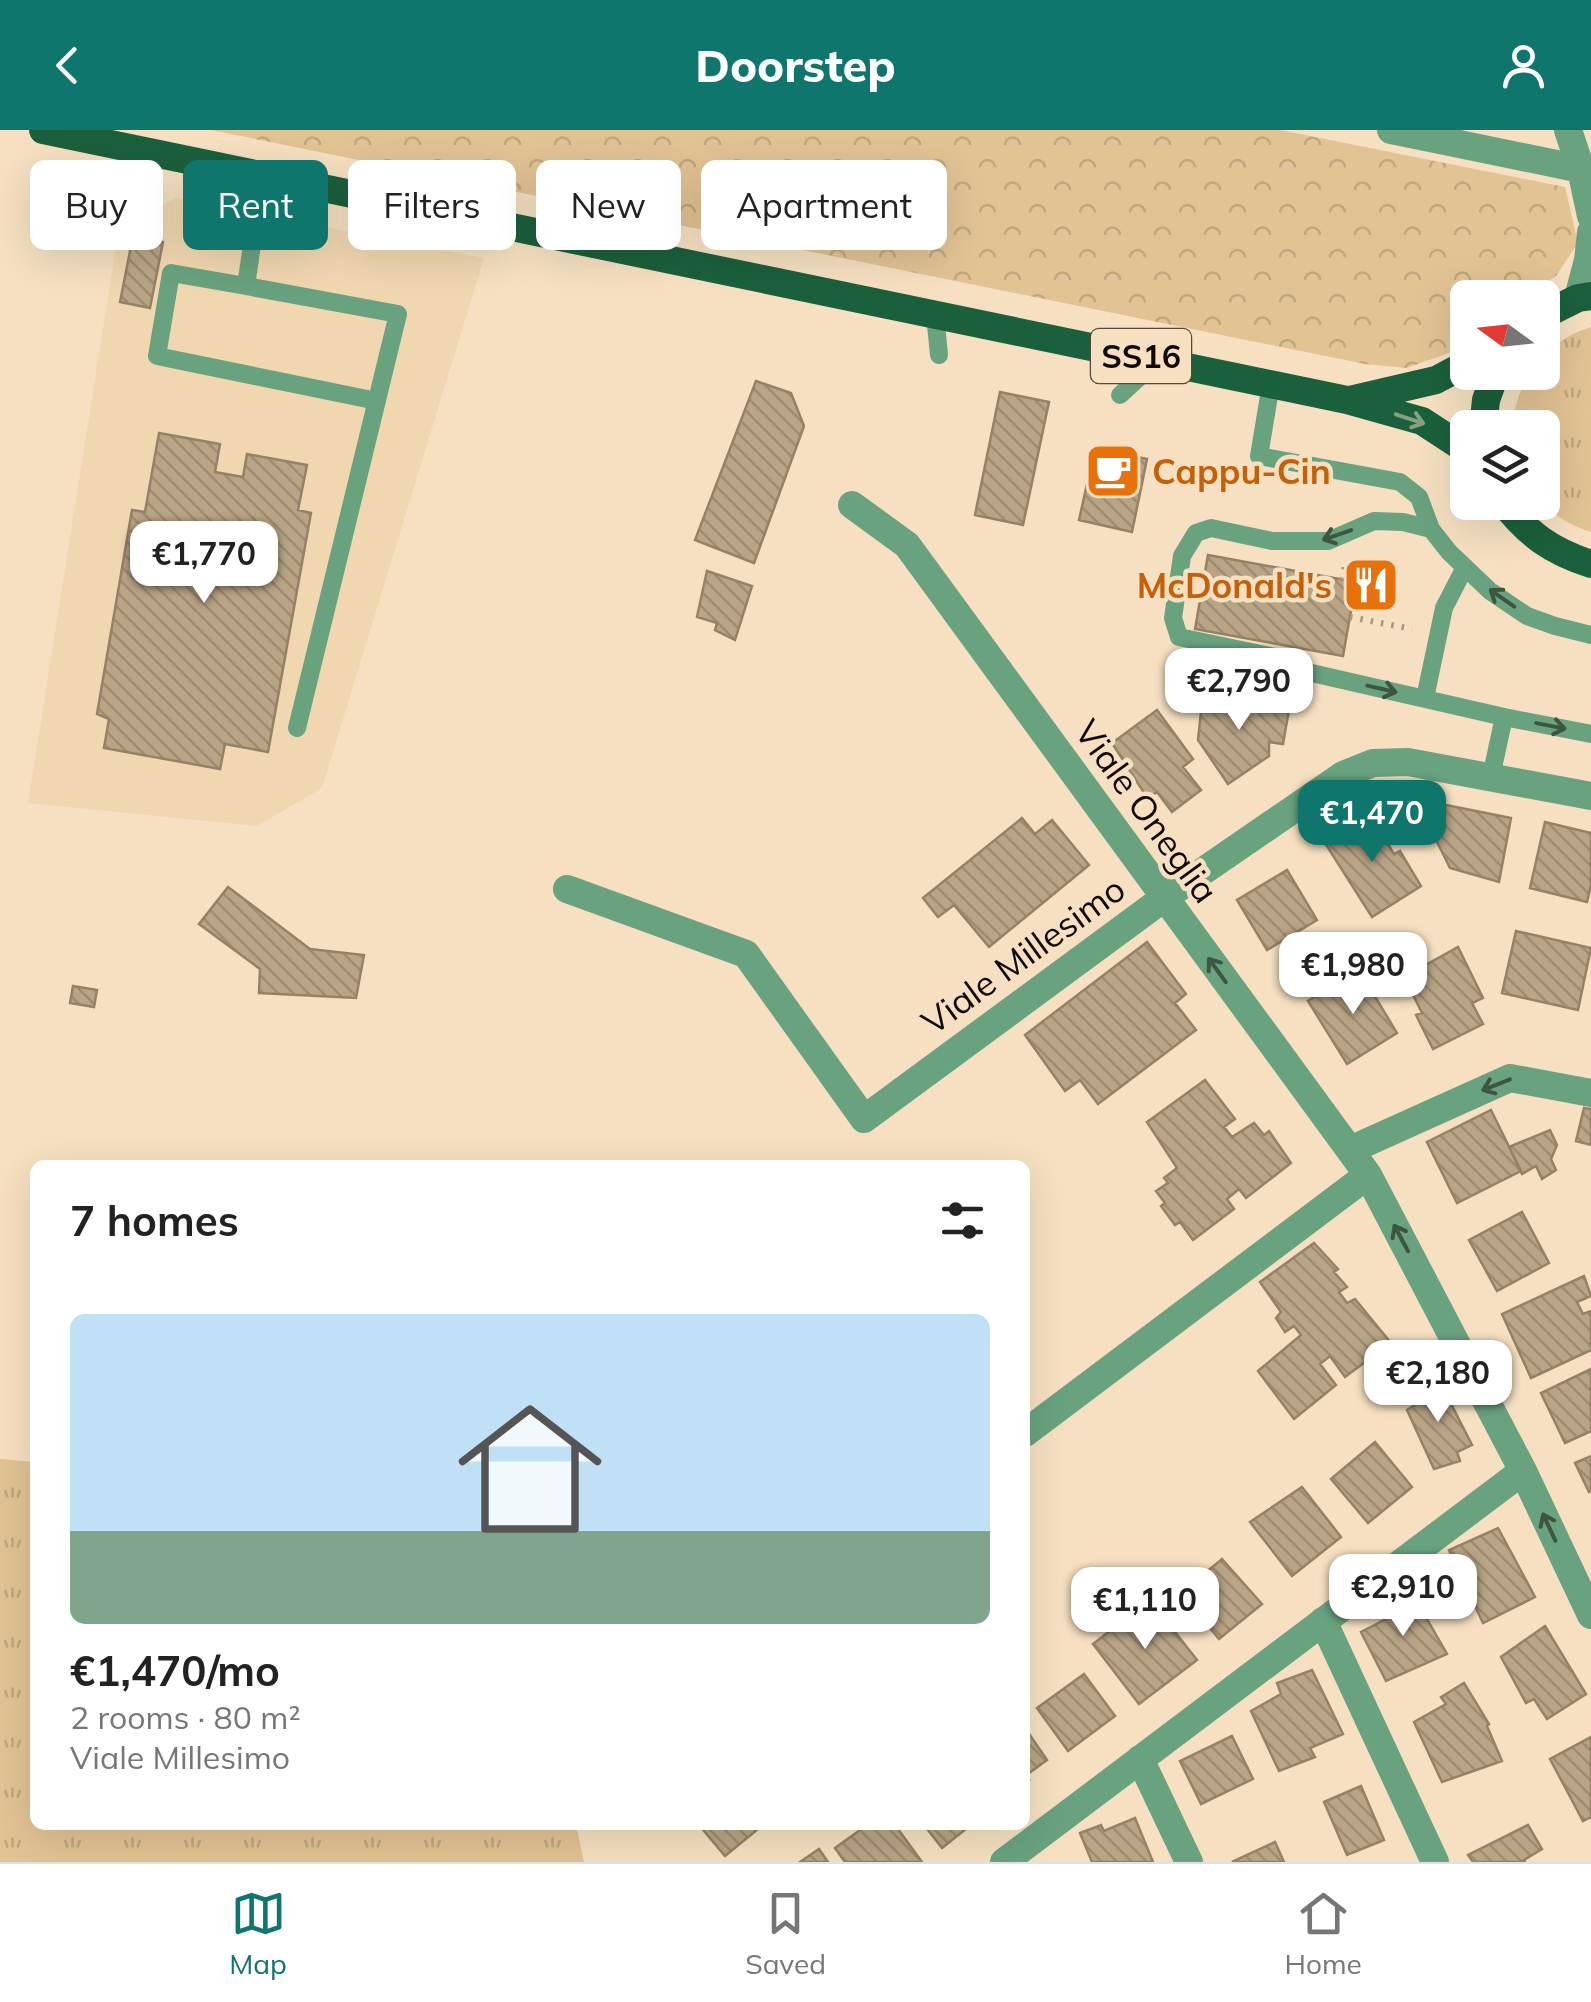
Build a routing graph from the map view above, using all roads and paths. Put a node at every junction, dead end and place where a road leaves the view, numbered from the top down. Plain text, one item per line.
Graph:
1 (43, 130) edge
2 (1391, 130) edge
3 (1568, 130) edge
4 (186, 160) edge
5 (1581, 169) junction
6 (328, 190) edge
7 (1591, 216) edge
8 (1591, 232) edge
9 (251, 250) edge
10 (246, 286) junction
11 (1584, 297) edge
12 (1560, 308) edge
13 (935, 315) junction
14 (939, 355) dead end
15 (1158, 360) junction
16 (1450, 373) edge
17 (1271, 384) junction
18 (1120, 395) dead end
19 (1346, 400) junction
20 (377, 401) junction
21 (1450, 439) edge
22 (852, 505) dead end
23 (1518, 520) edge
24 (1431, 529) junction
25 (1591, 564) edge
26 (1465, 566) junction
27 (1350, 618) dead end
28 (1438, 634) junction
29 (1591, 634) edge
30 (1425, 698) junction
31 (1504, 717) junction
32 (297, 728) dead end
33 (1591, 734) edge
34 (1491, 777) junction
35 (1591, 796) edge
36 (567, 889) dead end
37 (1164, 898) junction
38 (1591, 1093) edge
39 (1350, 1150) junction
40 (1368, 1175) junction
41 (1030, 1429) edge
42 (1523, 1471) junction
43 (1591, 1615) edge
44 (1323, 1621) junction
45 (1140, 1760) junction
46 (1004, 1862) edge
47 (1188, 1862) edge
48 (1435, 1862) edge

1 - 4 main road, SS16
2 - 5 street
3 - 5 street
5 - 7 street
6 - 13 main road, SS16
8 - 11 street
9 - 10 lane
10 - 20 lane
10 - 20 lane
11 - 12 main road
13 - 14 lane
13 - 15 main road, SS16
15 - 17 main road, SS16
15 - 18 lane
16 - 19 main road, SS16
17 - 19 main road, SS16
17 - 24 lane
19 -> 21 main road, SS16
20 - 32 lane
22 - 37 street, Viale Oneglia
23 - 25 main road
24 - 26 lane
24 -> 30 lane
26 - 28 lane
29 -> 26 lane
27 - 28 path
28 - 30 lane
30 - 31 lane
31 -> 33 lane
31 - 34 lane
34 - 35 street, Viale Millesimo
34 - 37 street, Viale Millesimo
36 - 37 street, Viale Millesimo
39 -> 37 street, Viale Oneglia
38 -> 39 street
39 - 40 street, Viale Oneglia
40 - 41 street
42 -> 40 street, Viale Oneglia
43 -> 42 street, Viale Oneglia
42 - 44 street
44 - 45 street
44 - 48 street
45 - 46 street
45 - 47 street

